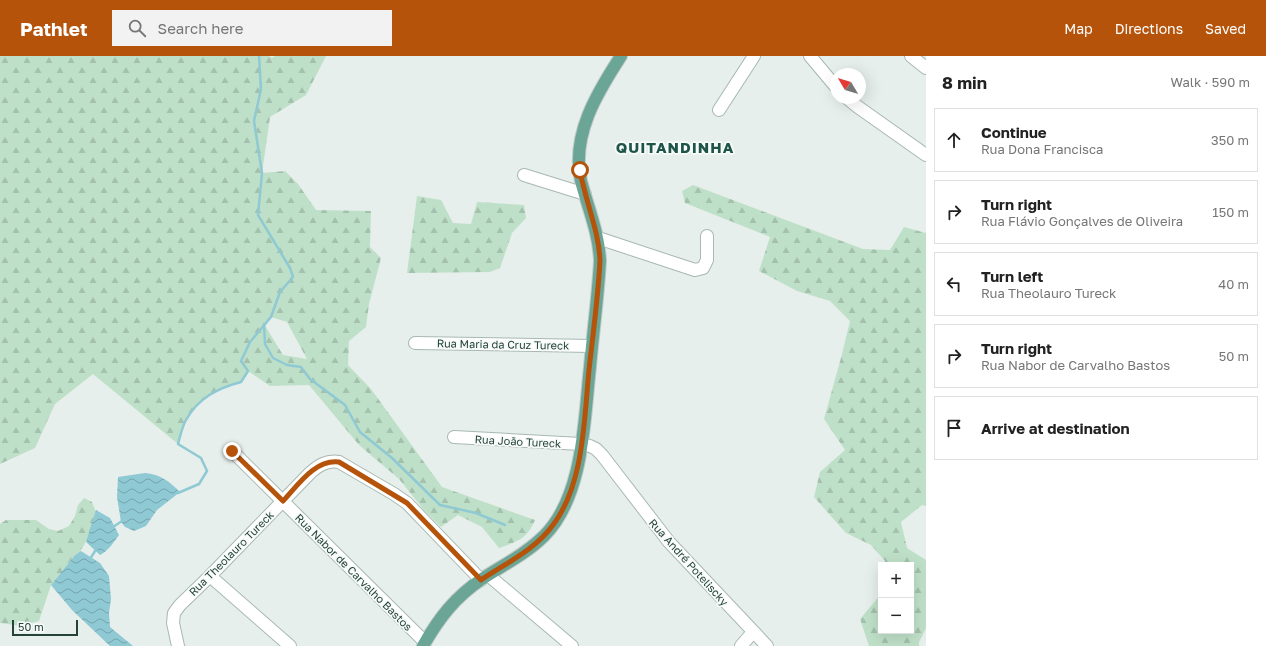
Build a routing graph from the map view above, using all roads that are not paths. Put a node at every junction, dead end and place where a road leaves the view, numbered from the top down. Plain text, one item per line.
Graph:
1 (621, 56) edge
2 (754, 56) edge
3 (810, 56) edge
4 (911, 56) edge
5 (926, 68) edge
6 (830, 80) edge
7 (854, 104) edge
8 (719, 110) dead end
9 (926, 155) edge
10 (524, 175) dead end
11 (585, 194) junction
12 (707, 236) dead end
13 (598, 238) junction
14 (415, 343) dead end
15 (592, 346) junction
16 (454, 437) dead end
17 (582, 444) junction
18 (232, 451) dead end
19 (283, 501) junction
20 (210, 576) junction
21 (484, 577) junction
22 (753, 632) junction
23 (424, 644) edge
24 (178, 646) edge
25 (290, 646) edge
26 (572, 646) edge
27 (741, 646) edge
28 (767, 646) edge

1 - 11 main road
2 - 8 street
3 - 6 street
4 - 5 street
7 - 9 street
10 - 11 street
11 - 13 main road
12 - 13 street
13 - 15 main road
14 - 15 street, Rua Maria da Cruz Tureck
15 - 17 main road
16 - 17 street, Rua João Tureck
17 - 21 main road
17 - 22 street, Rua André Poteliscky
18 - 19 street, Rua Nabor de Carvalho Bastos
19 - 20 street, Rua Theolauro Tureck
19 - 21 street, Rua Theolauro Tureck
19 - 23 street, Rua Nabor de Carvalho Bastos
20 - 24 street, Rua Theolauro Tureck
20 - 25 street
21 - 23 main road
21 - 26 street
22 - 27 street
22 - 28 street, Rua André Poteliscky

